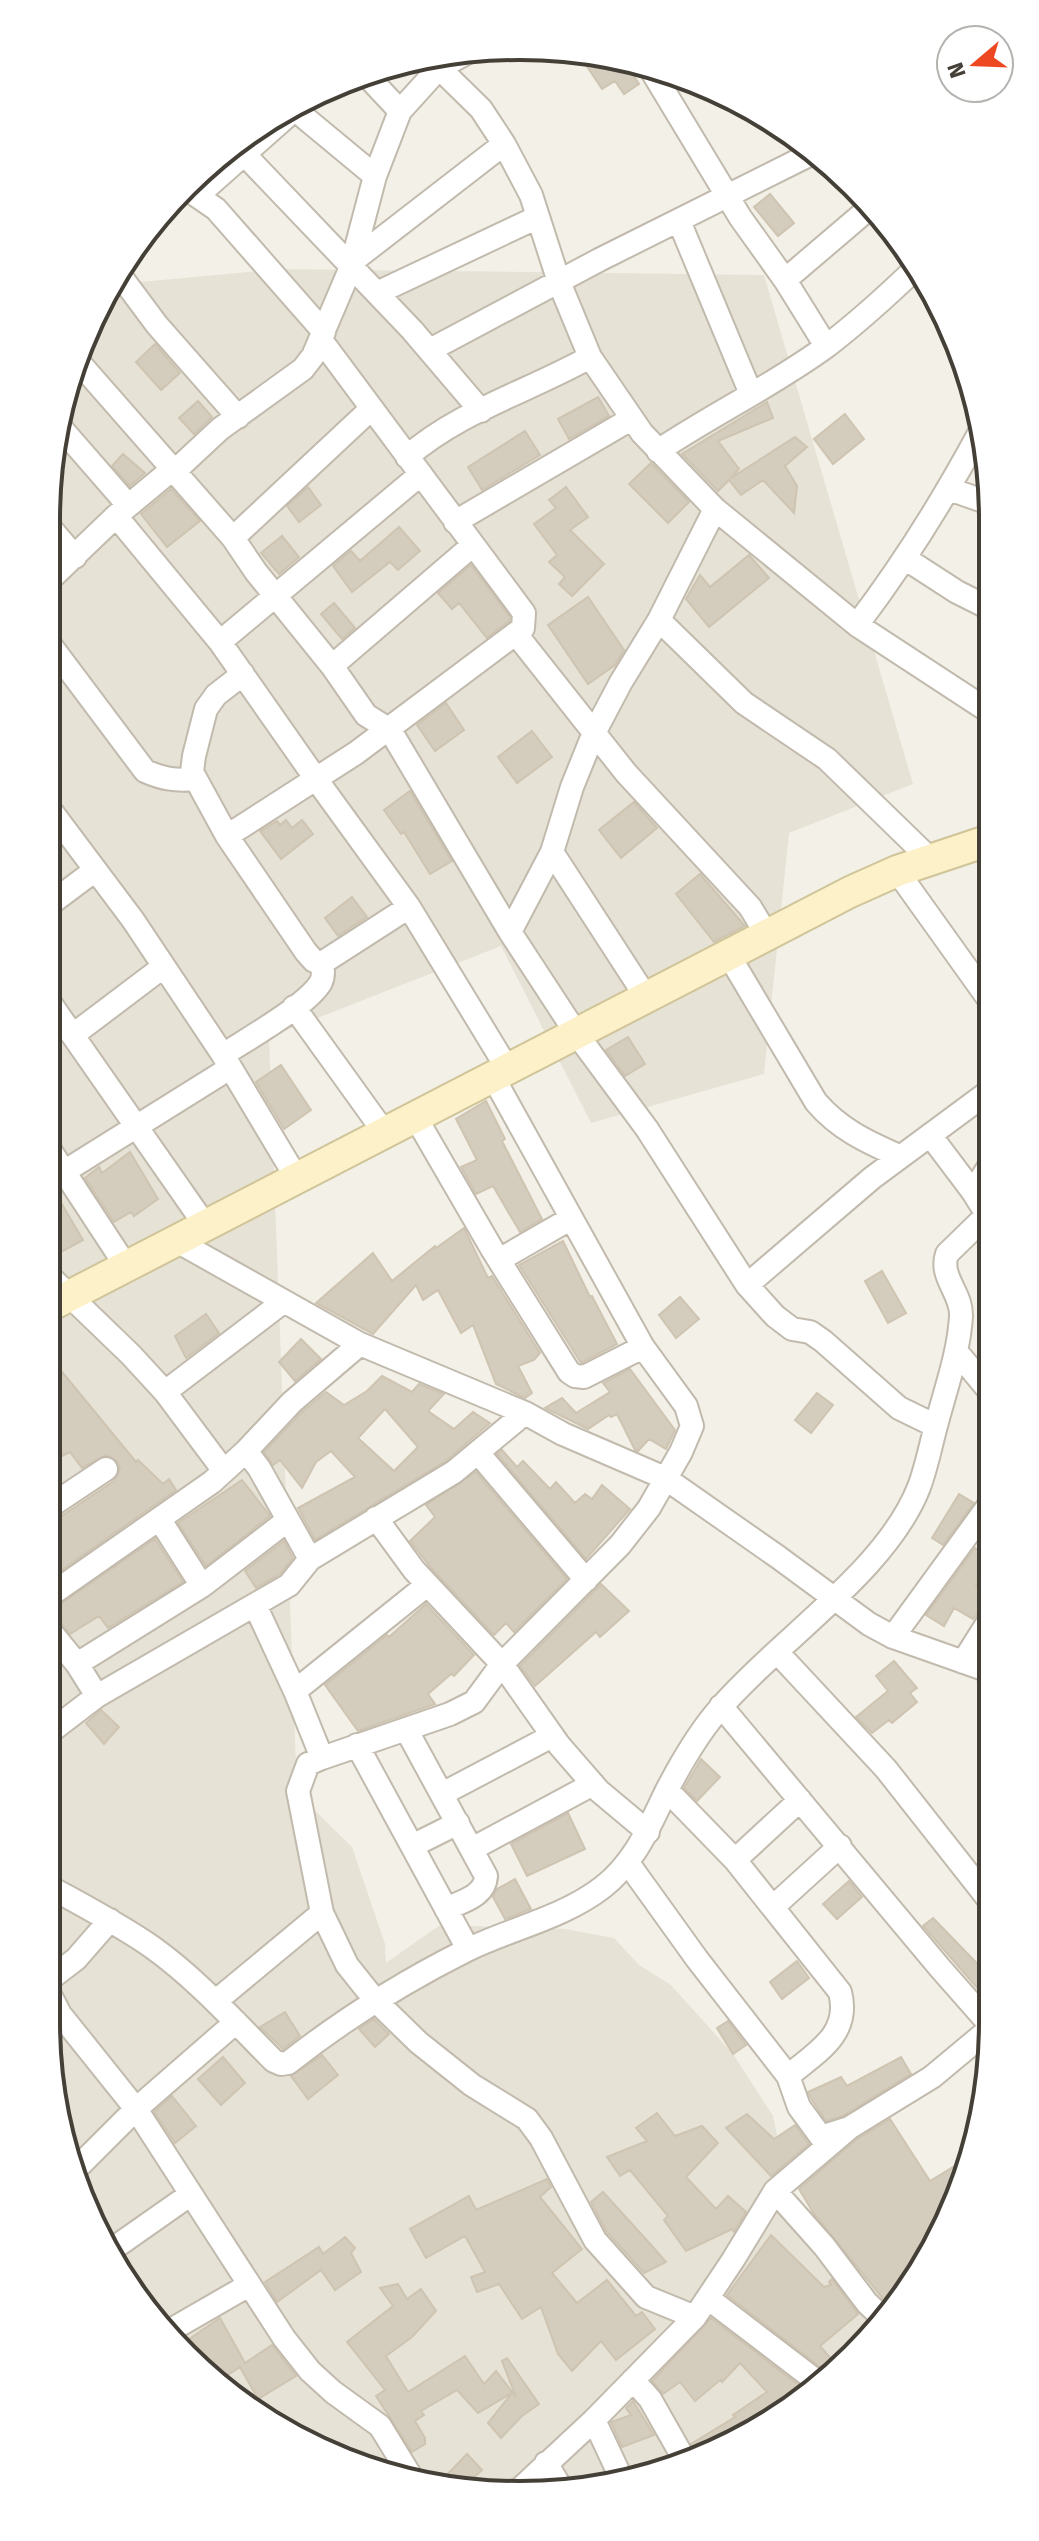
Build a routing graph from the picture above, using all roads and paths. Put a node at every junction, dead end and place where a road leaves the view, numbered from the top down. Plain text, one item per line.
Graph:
1 (433, 68) edge
2 (439, 68) edge
3 (661, 82) edge
4 (374, 83) edge
5 (400, 111) junction
6 (301, 116) edge
7 (256, 143) edge
8 (504, 144) junction
9 (244, 154) junction
10 (803, 158) edge
11 (216, 175) edge
12 (375, 176) junction
13 (195, 195) edge
14 (728, 195) junction
15 (862, 214) edge
16 (538, 217) junction
17 (679, 221) junction
18 (352, 264) junction
19 (908, 275) edge
20 (785, 280) junction
21 (559, 282) junction
22 (126, 283) edge
23 (377, 293) junction
24 (322, 336) junction
25 (826, 346) junction
26 (430, 350) junction
27 (590, 357) junction
28 (85, 369) edge
29 (751, 394) junction
30 (371, 409) junction
31 (481, 411) junction
32 (238, 417) junction
33 (631, 419) junction
34 (68, 437) edge
35 (973, 446) edge
36 (658, 451) junction
37 (414, 466) junction
38 (176, 470) junction
39 (949, 489) junction
40 (978, 499) edge
41 (715, 509) junction
42 (122, 511) junction
43 (455, 522) junction
44 (233, 538) junction
45 (60, 539) edge
46 (473, 545) junction
47 (75, 557) junction
48 (906, 559) junction
49 (60, 570) edge
50 (276, 597) junction
51 (979, 603) edge
52 (659, 620) junction
53 (857, 625) junction
54 (516, 634) junction
55 (220, 642) junction
56 (60, 658) edge
57 (332, 666) junction
58 (243, 674) junction
59 (979, 705) edge
60 (390, 730) junction
61 (593, 735) junction
62 (195, 779) junction
63 (316, 779) junction
64 (60, 824) edge
65 (227, 836) junction
66 (979, 843) edge
67 (552, 852) junction
68 (930, 859) junction
69 (94, 871) junction
70 (897, 871) junction
71 (60, 896) edge
72 (409, 907) junction
73 (510, 932) junction
74 (767, 935) junction
75 (728, 954) junction
76 (322, 963) junction
77 (163, 967) junction
78 (979, 986) edge
79 (646, 997) junction
80 (294, 1007) junction
81 (60, 1017) edge
82 (576, 1033) junction
83 (73, 1035) junction
84 (227, 1061) junction
85 (500, 1071) junction
86 (979, 1099) edge
87 (416, 1118) junction
88 (136, 1127) junction
89 (384, 1132) junction
90 (930, 1135) junction
91 (899, 1156) junction
92 (60, 1174) edge
93 (296, 1177) junction
94 (979, 1182) edge
95 (60, 1183) edge
96 (973, 1192) junction
97 (979, 1202) edge
98 (570, 1219) junction
99 (205, 1225) junction
100 (979, 1227) edge
101 (175, 1240) junction
102 (499, 1260) junction
103 (126, 1266) junction
104 (747, 1285) junction
105 (60, 1301) edge
106 (283, 1302) junction
107 (60, 1304) edge
108 (360, 1344) junction
109 (643, 1347) junction
110 (956, 1351) junction
111 (979, 1379) edge
112 (165, 1392) junction
113 (525, 1413) junction
114 (936, 1426) junction
115 (246, 1451) junction
116 (479, 1454) junction
117 (106, 1469) dead end
118 (224, 1471) junction
119 (665, 1478) junction
120 (60, 1500) edge
121 (376, 1518) junction
122 (979, 1519) edge
123 (160, 1520) junction
124 (288, 1520) junction
125 (310, 1559) junction
126 (586, 1580) junction
127 (427, 1585) junction
128 (202, 1586) junction
129 (60, 1588) edge
130 (832, 1599) junction
131 (255, 1605) junction
132 (893, 1637) junction
133 (979, 1637) edge
134 (60, 1643) edge
135 (777, 1652) junction
136 (963, 1662) junction
137 (77, 1664) junction
138 (502, 1664) junction
139 (979, 1668) edge
140 (295, 1691) junction
141 (97, 1696) junction
142 (721, 1706) junction
143 (60, 1724) edge
144 (406, 1729) junction
145 (552, 1736) junction
146 (357, 1745) junction
147 (322, 1758) junction
148 (593, 1784) junction
149 (667, 1790) junction
150 (442, 1794) junction
151 (800, 1800) junction
152 (458, 1823) junction
153 (648, 1832) junction
154 (412, 1846) junction
155 (840, 1846) junction
156 (472, 1849) junction
157 (735, 1860) junction
158 (628, 1863) junction
159 (979, 1887) edge
160 (60, 1893) edge
161 (773, 1907) junction
162 (446, 1909) junction
163 (322, 1913) junction
164 (110, 1920) junction
165 (468, 1949) junction
166 (60, 1973) edge
167 (375, 2000) junction
168 (216, 2001) junction
169 (979, 2012) edge
170 (60, 2014) edge
171 (236, 2022) junction
172 (978, 2038) edge
173 (788, 2076) junction
174 (136, 2109) junction
175 (849, 2128) junction
176 (82, 2163) edge
177 (775, 2191) junction
178 (191, 2194) junction
179 (118, 2245) edge
180 (249, 2285) junction
181 (709, 2299) junction
182 (876, 2311) edge
183 (695, 2317) junction
184 (177, 2327) edge
185 (810, 2377) edge
186 (633, 2380) junction
187 (594, 2420) junction
188 (680, 2452) edge
189 (546, 2463) junction
190 (404, 2466) edge
191 (617, 2470) edge
192 (556, 2479) edge
193 (528, 2481) edge

1 - 5 street
2 - 8 street
3 - 14 street
4 - 5 street
5 - 12 street
6 - 12 street
7 - 9 street
8 - 16 street
8 - 18 street
9 - 11 street
9 - 18 street
10 - 14 street
12 - 18 street
13 - 24 street
14 - 17 street
14 - 20 street
15 - 20 street
16 - 21 street
16 - 23 street
17 - 21 street
17 - 29 street
18 - 23 street
18 - 24 street
19 - 25 street
20 - 25 street
21 - 26 street
21 - 27 street
22 - 32 street
23 - 26 street
24 - 30 street
24 - 32 street
25 - 29 street
26 - 31 street
27 - 31 street
27 - 33 street
28 - 38 street
29 - 36 street
30 - 37 street
30 - 44 street
31 - 37 street
32 - 38 street
33 - 36 street
33 - 43 street
34 - 42 street
35 - 39 street
36 - 41 street
37 - 43 street
37 - 50 street
38 - 42 street
38 - 44 street
39 - 40 street
39 - 48 street
41 - 52 street
41 - 53 street
42 - 47 street
42 - 55 street
43 - 46 street
44 - 50 street
45 - 47 street
46 - 54 street
46 - 57 street
47 - 49 street
48 - 51 street
48 - 53 street
50 - 55 street
50 - 57 street
52 - 61 street
52 - 68 street
53 - 59 street
54 - 60 street
54 - 61 street
55 - 58 street
56 - 62 street
57 - 60 street
58 - 62 street
58 - 63 street
60 - 63 street
60 - 73 street
61 - 67 street
61 - 74 street
62 - 65 street
63 - 65 street
63 - 72 street
64 - 69 street
65 - 76 street
66 - 68 street
67 - 73 street
67 - 79 street
68 - 70 street
69 - 71 street
69 - 77 street
70 - 74 street
70 - 78 street
72 - 76 street
72 - 85 street
73 - 82 street
74 - 75 street
75 - 79 street
75 - 91 street
76 - 80 street
77 - 83 street
77 - 84 street
79 - 82 street
80 - 84 street
80 - 89 street
81 - 83 street
82 - 85 street
82 - 104 street
83 - 88 street
84 - 88 street
84 - 93 street
85 - 87 street
85 - 98 street
86 - 90 street
87 - 89 street
87 - 102 street
88 - 92 street
88 - 99 street
89 - 93 street
90 - 91 street
90 - 96 street
91 - 104 street
93 - 99 street
94 - 96 street
95 - 103 street
96 - 97 street
98 - 102 street
98 - 109 street
99 - 101 street
100 - 110 street
101 - 103 street
101 - 106 street
102 - 109 street
103 - 105 street
104 - 114 street
106 - 108 street
106 - 112 street
107 - 112 street
108 - 113 street
108 - 115 street
109 - 119 street
110 - 111 street
110 - 114 street
112 - 118 street
113 - 116 street
113 - 119 street
114 - 130 street
115 - 118 street
115 - 124 street
116 - 121 street
116 - 126 street
117 - 120 street
118 - 123 street
119 - 126 street
119 - 130 street
121 - 125 street
121 - 127 street
122 - 132 street
123 - 128 street
123 - 129 street
124 - 125 street
124 - 128 street
125 - 131 street
126 - 138 street
127 - 138 street
127 - 140 street
128 - 137 street
130 - 132 street
130 - 135 street
131 - 140 street
131 - 141 street
132 - 136 street
133 - 136 street
134 - 137 street
135 - 142 street
135 - 159 street
136 - 139 street
137 - 141 street
138 - 144 street
138 - 145 street
140 - 147 street
141 - 143 street
142 - 149 street
142 - 151 street
144 - 146 street
144 - 150 street
145 - 148 street
145 - 150 street
146 - 147 street
146 - 154 street
147 - 163 street
148 - 153 street
148 - 156 street
149 - 153 street
149 - 157 street
150 - 152 street
151 - 155 street
151 - 157 street
152 - 154 street
152 - 156 street
153 - 158 street
154 - 162 street
155 - 161 street
155 - 169 street
156 - 162 street
157 - 161 street
158 - 165 street
158 - 173 street
160 - 164 street
161 - 173 street
162 - 165 street
163 - 167 street
163 - 168 street
164 - 166 street
164 - 168 street
165 - 167 street
167 - 171 street
167 - 183 street
168 - 171 street
170 - 174 street
171 - 174 street
172 - 175 street
173 - 175 street
174 - 176 street
174 - 178 street
175 - 177 street
177 - 181 street
177 - 182 street
178 - 179 street
178 - 180 street
180 - 184 street
180 - 190 street
181 - 183 street
181 - 185 street
183 - 186 street
186 - 187 street
186 - 188 street
187 - 189 street
187 - 191 street
189 - 192 street
189 - 193 street

